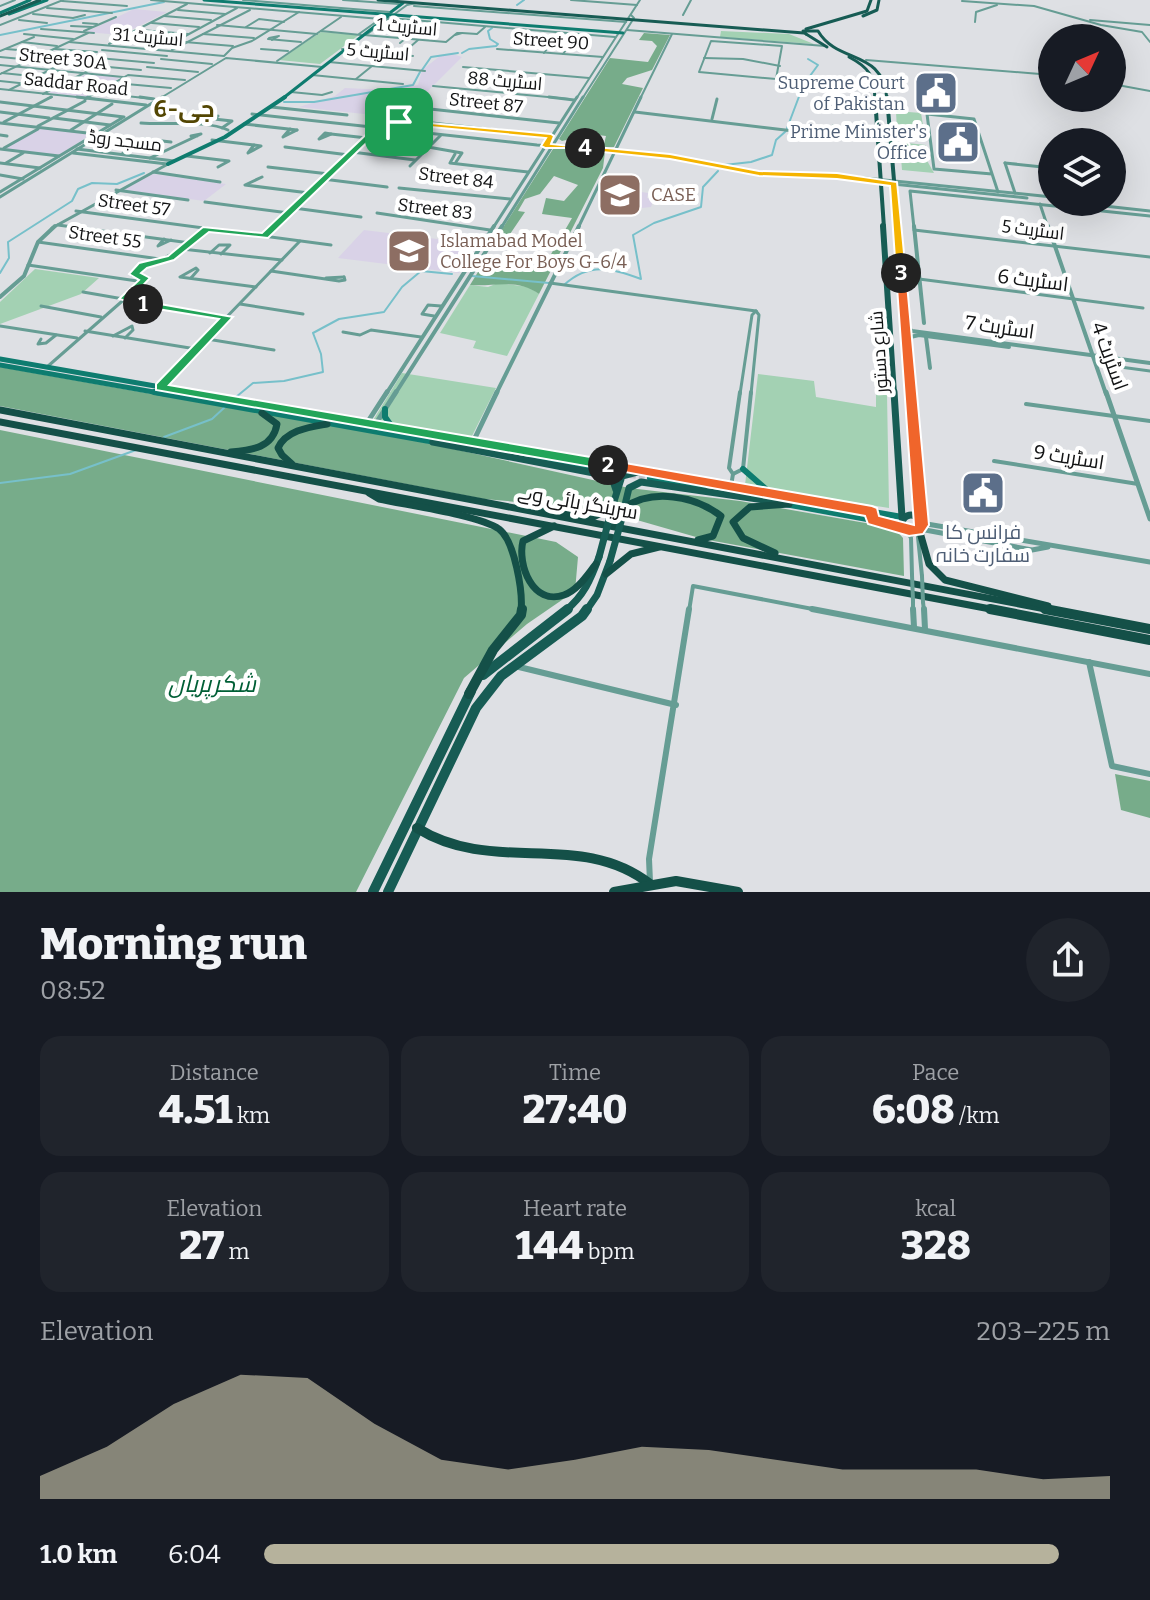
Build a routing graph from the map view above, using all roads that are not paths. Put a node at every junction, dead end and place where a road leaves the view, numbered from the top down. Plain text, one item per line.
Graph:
1 (15, 0) edge
2 (30, 0) edge
3 (39, 0) edge
4 (47, 0) edge
5 (62, 0) edge
6 (107, 0) edge
7 (151, 0) edge
8 (204, 0) edge
9 (221, 0) edge
10 (243, 0) edge
11 (277, 0) edge
12 (334, 0) edge
13 (343, 0) edge
14 (378, 0) edge
15 (410, 0) edge
16 (571, 0) edge
17 (640, 0) edge
18 (691, 0) edge
19 (871, 0) edge
20 (879, 0) edge
21 (163, 1) edge
22 (962, 1) edge
23 (169, 2) edge
24 (416, 2) edge
25 (620, 2) edge
26 (189, 3) junction
27 (401, 3) edge
28 (99, 4) junction
29 (272, 4) junction
30 (1014, 4) junction
31 (637, 5) junction
32 (0, 6) edge
33 (127, 6) dead end
34 (322, 6) junction
35 (46, 7) junction
36 (238, 7) junction
37 (252, 8) junction
38 (264, 9) junction
39 (176, 10) junction
40 (82, 11) junction
41 (487, 11) junction
42 (299, 12) junction
43 (30, 14) junction
44 (225, 14) junction
45 (0, 15) edge
46 (85, 15) dead end
47 (79, 16) junction
48 (164, 16) junction
49 (343, 16) junction
50 (389, 16) junction
51 (69, 17) junction
52 (591, 18) junction
53 (630, 18) junction
54 (1076, 18) junction
55 (680, 19) junction
56 (17, 20) junction
57 (214, 20) junction
58 (477, 20) junction
59 (649, 20) junction
60 (284, 22) junction
61 (975, 22) dead end
62 (47, 23) dead end
63 (83, 23) dead end
64 (151, 23) junction
65 (819, 23) junction
66 (100, 24) junction
67 (0, 25) edge
68 (217, 25) junction
69 (1150, 25) edge
70 (71, 26) dead end
71 (1138, 26) dead end
72 (92, 27) junction
73 (485, 27) junction
74 (201, 28) junction
75 (244, 28) junction
76 (41, 29) dead end
77 (59, 29) dead end
78 (138, 29) junction
79 (270, 30) junction
80 (786, 30) junction
81 (416, 31) dead end
82 (805, 31) junction
83 (85, 32) junction
84 (319, 32) junction
85 (643, 32) junction
86 (818, 32) junction
87 (1142, 32) junction
88 (94, 33) dead end
89 (559, 33) junction
90 (24, 34) dead end
91 (189, 34) junction
92 (202, 34) junction
93 (621, 34) junction
94 (672, 34) junction
95 (363, 35) junction
96 (577, 35) junction
97 (36, 36) junction
98 (124, 37) junction
99 (257, 38) junction
100 (74, 39) junction
101 (270, 39) dead end
102 (406, 39) junction
103 (418, 40) junction
104 (736, 40) junction
105 (175, 41) junction
106 (21, 42) junction
107 (69, 42) junction
108 (187, 42) junction
109 (758, 42) junction
110 (818, 42) junction
111 (1150, 42) edge
112 (304, 43) junction
113 (400, 43) dead end
114 (109, 45) junction
115 (59, 46) junction
116 (236, 46) junction
117 (825, 46) junction
118 (143, 48) junction
119 (54, 49) junction
120 (262, 49) dead end
121 (344, 49) junction
122 (407, 49) junction
123 (497, 49) dead end
124 (2, 50) edge
125 (102, 50) junction
126 (173, 51) junction
127 (291, 51) junction
128 (46, 52) junction
129 (97, 52) junction
130 (134, 53) junction
131 (544, 53) junction
132 (396, 54) junction
133 (563, 54) junction
134 (401, 55) junction
135 (38, 56) junction
136 (167, 56) junction
137 (413, 56) dead end
138 (0, 57) edge
139 (87, 57) junction
140 (603, 57) junction
141 (226, 58) junction
142 (704, 58) junction
143 (31, 59) junction
144 (161, 59) junction
145 (82, 60) junction
146 (121, 60) junction
147 (866, 60) junction
148 (277, 61) junction
149 (65, 63) junction
150 (154, 63) junction
151 (74, 64) junction
152 (212, 64) junction
153 (297, 64) junction
154 (0, 65) edge
155 (322, 65) junction
156 (16, 66) junction
157 (99, 66) junction
158 (372, 66) junction
159 (780, 66) junction
160 (107, 67) junction
161 (147, 67) junction
162 (463, 67) dead end
163 (51, 70) junction
164 (141, 70) junction
165 (425, 71) dead end
166 (198, 72) junction
167 (1, 73) edge
168 (85, 73) junction
169 (364, 73) junction
170 (1038, 74) edge
171 (132, 75) junction
172 (312, 75) junction
173 (37, 77) junction
174 (123, 77) junction
175 (351, 79) junction
176 (356, 79) junction
177 (71, 80) junction
178 (185, 80) junction
179 (0, 81) edge
180 (589, 81) junction
181 (113, 83) junction
182 (23, 84) junction
183 (403, 84) dead end
184 (433, 86) dead end
185 (57, 87) junction
186 (1126, 87) edge
187 (171, 88) junction
188 (0, 90) edge
189 (9, 90) junction
190 (1150, 91) edge
191 (96, 92) junction
192 (332, 92) dead end
193 (286, 93) junction
194 (43, 94) junction
195 (875, 96) junction
196 (52, 97) junction
197 (887, 97) junction
198 (154, 99) junction
199 (717, 99) dead end
200 (85, 100) junction
201 (574, 100) junction
202 (0, 102) edge
203 (112, 104) junction
204 (35, 106) junction
205 (144, 106) junction
206 (269, 106) junction
207 (412, 107) dead end
208 (69, 109) junction
209 (0, 112) edge
210 (635, 112) junction
211 (95, 113) junction
212 (19, 114) junction
213 (254, 115) junction
214 (347, 115) dead end
215 (218, 116) dead end
216 (124, 117) junction
217 (53, 118) junction
218 (712, 119) junction
219 (82, 121) junction
220 (141, 123) dead end
221 (559, 123) junction
222 (4, 124) edge
223 (242, 124) junction
224 (110, 125) junction
225 (833, 126) dead end
226 (38, 128) junction
227 (222, 128) junction
228 (290, 129) junction
229 (377, 129) junction
230 (384, 129) junction
231 (228, 130) junction
232 (69, 131) junction
233 (96, 134) junction
234 (331, 134) dead end
235 (0, 135) edge
236 (441, 135) junction
237 (7, 136) dead end
238 (197, 136) dead end
239 (367, 138) junction
240 (879, 139) junction
241 (214, 140) junction
242 (890, 140) junction
243 (171, 142) dead end
244 (550, 142) junction
245 (254, 145) dead end
246 (285, 147) dead end
247 (428, 147) junction
248 (1, 149) edge
249 (78, 149) junction
250 (72, 151) junction
251 (614, 151) junction
252 (25, 152) junction
253 (350, 154) junction
254 (455, 154) junction
255 (380, 155) junction
256 (59, 156) junction
257 (119, 156) junction
258 (187, 156) junction
259 (387, 156) junction
260 (150, 158) junction
261 (415, 160) junction
262 (171, 162) junction
263 (456, 162) dead end
264 (4, 164) edge
265 (410, 166) dead end
266 (1038, 166) edge
267 (218, 167) dead end
268 (268, 167) dead end
269 (0, 169) edge
270 (40, 170) junction
271 (153, 172) junction
272 (528, 172) junction
273 (329, 174) junction
274 (992, 174) junction
275 (0, 175) edge
276 (262, 177) dead end
277 (23, 179) junction
278 (323, 179) junction
279 (214, 181) dead end
280 (882, 181) junction
281 (894, 182) junction
282 (387, 187) dead end
283 (399, 188) dead end
284 (116, 190) junction
285 (309, 193) junction
286 (998, 193) junction
287 (1015, 193) junction
288 (0, 195) edge
289 (1038, 197) edge
290 (1038, 197) edge
291 (510, 199) junction
292 (188, 200) dead end
293 (205, 202) dead end
294 (1038, 204) edge
295 (1126, 206) edge
296 (1126, 207) edge
297 (1130, 207) junction
298 (294, 208) junction
299 (1126, 209) edge
300 (76, 211) junction
301 (1150, 211) edge
302 (289, 213) junction
303 (377, 213) dead end
304 (1044, 216) edge
305 (361, 217) dead end
306 (55, 225) junction
307 (207, 229) junction
308 (490, 230) junction
309 (914, 230) junction
310 (264, 236) junction
311 (485, 238) junction
312 (164, 239) junction
313 (493, 239) junction
314 (171, 240) junction
315 (300, 241) junction
316 (38, 242) junction
317 (190, 243) junction
318 (331, 245) dead end
319 (1056, 247) junction
320 (182, 249) junction
321 (210, 253) junction
322 (221, 254) junction
323 (1150, 257) edge
324 (152, 258) junction
325 (167, 260) junction
326 (282, 260) junction
327 (28, 265) junction
328 (143, 266) junction
329 (271, 271) junction
330 (134, 274) junction
331 (344, 277) dead end
332 (191, 278) junction
333 (128, 279) junction
334 (919, 279) junction
335 (144, 282) junction
336 (550, 283) junction
337 (256, 287) junction
338 (83, 292) dead end
339 (0, 297) edge
340 (1073, 299) junction
341 (126, 300) junction
342 (139, 303) junction
343 (240, 304) junction
344 (41, 306) dead end
345 (441, 306) junction
346 (1143, 308) dead end
347 (756, 311) junction
348 (303, 314) dead end
349 (434, 316) junction
350 (102, 317) junction
351 (227, 317) junction
352 (924, 323) dead end
353 (905, 325) junction
354 (0, 326) edge
355 (85, 331) junction
356 (343, 332) dead end
357 (56, 335) junction
358 (113, 336) junction
359 (926, 336) junction
360 (421, 337) junction
361 (77, 338) junction
362 (125, 338) junction
363 (906, 338) junction
364 (41, 339) dead end
365 (207, 339) junction
366 (1026, 347) junction
367 (196, 349) junction
368 (274, 350) dead end
369 (1093, 356) junction
370 (1102, 357) junction
371 (0, 359) edge
372 (1150, 363) edge
373 (0, 365) edge
374 (47, 367) junction
375 (752, 367) junction
376 (930, 368) dead end
377 (744, 369) junction
378 (1150, 371) edge
379 (752, 373) junction
380 (160, 387) junction
381 (210, 399) junction
382 (1026, 404) dead end
383 (385, 409) junction
384 (0, 412) edge
385 (262, 413) junction
386 (1115, 416) junction
387 (0, 421) edge
388 (1150, 421) edge
389 (327, 424) junction
390 (368, 428) junction
391 (395, 428) junction
392 (118, 433) junction
393 (433, 442) joint
394 (473, 442) junction
395 (122, 445) junction
396 (221, 453) junction
397 (994, 461) dead end
398 (609, 465) junction
399 (300, 467) junction
400 (743, 469) junction
401 (641, 471) junction
402 (603, 473) junction
403 (733, 474) junction
404 (1138, 484) junction
405 (731, 486) junction
406 (364, 490) junction
407 (616, 490) junction
408 (772, 493) junction
409 (778, 502) joint
410 (789, 504) junction
411 (499, 505) junction
412 (624, 508) junction
413 (1148, 508) edge
414 (610, 512) junction
415 (872, 516) junction
416 (902, 517) junction
417 (1150, 519) edge
418 (556, 526) junction
419 (919, 528) junction
420 (906, 530) junction
421 (692, 541) junction
422 (666, 546) junction
423 (598, 560) junction
424 (1150, 562) edge
425 (801, 563) junction
426 (606, 574) junction
427 (1067, 613) junction
428 (914, 627) junction
429 (925, 629) junction
430 (1150, 629) edge
431 (1150, 640) edge
432 (1089, 662) junction
433 (514, 666) junction
434 (1150, 674) edge
435 (469, 694) junction
436 (676, 705) junction
437 (1150, 774) edge
438 (417, 828) junction
439 (650, 884) junction
440 (373, 892) edge
441 (388, 892) edge
442 (614, 892) edge
443 (738, 892) edge

1 - 32 street
2 - 45 main road
3 - 45 main road
4 - 45 main road
5 - 28 street
5 - 35 street
6 - 28 street
7 - 21 street
8 - 29 main road
9 - 29 main road
10 - 29 street
11 - 29 street
12 - 34 street
13 - 27 street
14 - 27 main road
15 - 24 main road
16 - 25 street
17 - 31 street
18 - 55 street
19 - 65 main road
20 - 86 main road
21 - 23 street
22 - 30 street
23 - 26 street
24 - 27 main road
24 - 41 street
24 - 50 street
24 - 52 main road
24 - 53 main road
25 - 31 street
26 - 36 street
26 - 39 street
27 - 50 main road
28 - 33 street
28 - 40 street
29 - 34 street
29 - 38 main road
29 - 50 main road
29 - 50 main road
30 - 54 street
30 - 61 street
31 - 53 street
34 - 50 street
35 - 40 street
35 - 43 street
36 - 37 street
36 - 44 street
37 - 38 street
37 - 68 street
38 - 42 street
39 - 44 street
39 - 48 street
40 - 66 street
41 - 52 street
41 - 58 street
42 - 49 street
42 - 60 street
43 - 51 street
43 - 56 street
44 - 57 street
46 - 47 street
47 - 51 street
47 - 51 street
48 - 57 street
48 - 64 street
49 - 50 street
49 - 84 street
50 - 58 main road
50 - 73 street
50 - 93 main road
50 - 95 main road
52 - 53 main road
52 - 53 street
53 - 55 main road
53 - 59 main road
53 - 93 street
54 - 69 street
54 - 87 street
55 - 59 main road
55 - 80 main road
55 - 94 street
56 - 62 street
56 - 67 street
57 - 74 street
58 - 93 main road
59 - 85 street
60 - 75 street
60 - 79 street
63 - 66 street
64 - 74 street
64 - 78 street
65 - 80 main road
65 - 82 main road
66 - 72 street
68 - 75 street, اسٹریٹ 1
68 - 92 street
70 - 72 street
71 - 87 street
72 - 83 street
73 - 89 street
73 - 103 street, اسٹریٹ 1
74 - 91 street
75 - 79 street, اسٹریٹ 1
76 - 83 street
77 - 83 street
78 - 91 street
78 - 98 street
79 - 84 street, اسٹریٹ 1
79 - 99 street
80 - 82 main road
80 - 110 main road
81 - 102 street
82 - 86 main road
82 - 110 main road, شارع دستور
83 - 88 street
83 - 100 street
84 - 95 street, اسٹریٹ 1
84 - 112 street
85 - 93 street
85 - 94 street
86 - 147 main road
87 - 111 street
89 - 96 street
89 - 131 street
90 - 97 street
91 - 105 street
92 - 99 street
92 - 108 street
93 - 96 street
93 - 140 street
93 - 180 street
94 - 104 street
94 - 210 street
95 - 102 street, اسٹریٹ 1
95 - 121 main road
96 - 133 street
97 - 100 street
97 - 106 street
98 - 105 street
98 - 114 street
99 - 116 street
100 - 107 street
101 - 112 street
102 - 103 street, اسٹریٹ 1
102 - 113 street
103 - 122 street
104 - 109 street
104 - 142 street
105 - 108 street
106 - 115 street
106 - 124 street
107 - 114 street, اسٹریٹ 31
107 - 115 street
108 - 116 street
108 - 126 street
109 - 117 street
109 - 159 street
110 - 117 main road, شارع دستور
112 - 127 street
114 - 118 street, اسٹریٹ 31
114 - 125 street
115 - 119 street
116 - 141 street
117 - 195 main road, شارع دستور
118 - 126 street, اسٹریٹ 31
118 - 130 street
119 - 128 street
119 - 129 street
120 - 127 street
121 - 132 street
121 - 155 main road
121 - 155 main road
122 - 132 street
122 - 134 street
123 - 131 street, Street 90
124 - 128 street
125 - 129 street
125 - 130 street
126 - 136 street
126 - 141 street, اسٹریٹ 31
127 - 148 street
128 - 135 street
129 - 139 street
130 - 136 street
130 - 146 street
131 - 133 street, Street 90
132 - 134 street
133 - 140 street, Street 90
134 - 137 street
135 - 143 street
135 - 145 street
136 - 144 street
138 - 143 street
139 - 145 street
139 - 146 street
140 - 180 street
141 - 148 street
141 - 152 street
141 - 153 street
141 - 205 street
142 - 159 street
142 - 159 street
143 - 149 street
143 - 156 street
144 - 150 street
144 - 152 street
145 - 151 street
146 - 150 street
146 - 160 street
147 - 170 street
147 - 197 main road, شارع دستور
148 - 153 street
149 - 151 street
149 - 163 street
150 - 161 street
151 - 157 street
152 - 166 street
153 - 155 street
154 - 156 street, Street 30A
155 - 158 street, اسٹریٹ 5
155 - 172 main road
155 - 193 main road
156 - 163 street, Street 30A
156 - 167 street
157 - 160 street
157 - 168 street
158 - 165 street, اسٹریٹ 5
158 - 169 street
160 - 164 street
161 - 164 street
161 - 166 street
162 - 180 street
163 - 168 street, Street 30A
163 - 173 street
164 - 171 street
166 - 178 street
167 - 173 street
168 - 174 street, Street 30A
168 - 177 street
169 - 175 street
169 - 176 street
171 - 174 street
171 - 178 street
172 - 175 street
172 - 193 main road
173 - 177 street
173 - 182 street
174 - 181 street
175 - 176 street
176 - 183 street
177 - 185 street
178 - 187 street
179 - 182 street
180 - 201 street
180 - 244 street
181 - 187 street
181 - 191 street
182 - 185 street
182 - 189 street
184 - 201 street, اسٹریٹ 88
185 - 194 street
186 - 190 street
187 - 198 street
188 - 189 street, Saddar Road
188 - 196 street, Saddar Road
189 - 194 street, Saddar Road
191 - 198 street
191 - 200 street
192 - 193 street
193 - 206 main road
193 - 213 main road
194 - 200 street, Saddar Road
195 - 197 main road
195 - 240 main road, شارع دستور
196 - 200 street, Saddar Road
196 - 204 street
197 - 242 main road, شارع دستور
198 - 205 street
199 - 218 street
200 - 203 street, Saddar Road
200 - 205 street, Saddar Road
200 - 208 street
201 - 221 street
202 - 204 street
203 - 205 street, Saddar Road
203 - 211 street
204 - 208 street
204 - 212 street
205 - 216 street
205 - 249 street
206 - 213 main road
206 - 214 street
207 - 221 street, Street 87
208 - 211 street
208 - 217 street
209 - 212 street
210 - 218 street
210 - 251 street
211 - 216 street
211 - 219 street
212 - 217 street
212 - 222 street
213 - 223 main road
213 - 229 street
213 - 231 main road
215 - 227 street
216 - 224 street
217 - 219 street
217 - 226 street
218 - 225 street
219 - 224 street
219 - 232 street
220 - 227 street
221 - 244 street
222 - 226 street
223 - 228 street
223 - 241 main road
224 - 233 street
226 - 232 street
226 - 248 street
227 - 231 street
228 - 228 street
229 - 230 street
229 - 239 street
230 - 236 street
230 - 244 street
231 - 241 main road
232 - 233 street
233 - 250 street
234 - 239 street
235 - 237 street
236 - 244 street
236 - 247 street
238 - 260 street
239 - 253 street
240 - 242 main road
240 - 280 main road, شارع دستور
241 - 245 street
241 - 258 main road
241 - 262 main road
242 - 281 main road, شارع دستور
243 - 257 street
244 - 251 street
244 - 272 street
244 - 313 street
246 - 253 street
247 - 254 street
247 - 261 street
248 - 252 street
249 - 250 street
249 - 257 street, مسجد روڈ
250 - 256 street
250 - 257 street, مسجد روڈ
250 - 270 street
251 - 280 street
251 - 336 street
252 - 256 street
252 - 264 street
253 - 255 street
253 - 273 street
254 - 263 street
254 - 272 street
255 - 259 street
255 - 259 street
256 - 270 street
257 - 260 street, مسجد روڈ
257 - 262 street, مسجد روڈ
258 - 262 main road
258 - 267 street
259 - 261 street
260 - 262 street, مسجد روڈ
261 - 265 street
262 - 271 street
264 - 269 street
264 - 270 street
266 - 287 street
268 - 273 street
270 - 277 street
270 - 288 street
271 - 279 street
271 - 284 street
272 - 291 street
273 - 278 street
274 - 274 street
274 - 286 street
275 - 277 street
276 - 285 street
277 - 288 street
278 - 282 street
278 - 285 street
280 - 281 street
280 - 416 main road, شارع دستور
281 - 286 street
281 - 353 main road, شارع دستور
283 - 291 street, Street 84
284 - 292 street
284 - 300 street
285 - 298 street
286 - 287 street
286 - 290 street
287 - 289 street
291 - 308 street
293 - 302 street
294 - 309 street
295 - 297 street
296 - 297 street
297 - 301 street
298 - 302 street
298 - 305 street
299 - 301 street
300 - 306 street
300 - 307 street, Street 57
302 - 310 street
303 - 308 street, Street 83
304 - 319 street, اسٹریٹ 4
306 - 312 street
306 - 316 street
307 - 310 street, Street 57
307 - 317 street
308 - 311 street
309 - 319 street, اسٹریٹ 5
309 - 334 street
310 - 315 street, Street 57
311 - 313 street
311 - 345 street
312 - 314 street
312 - 314 street
313 - 383 street
314 - 317 street
315 - 318 street, Street 57
315 - 326 street
316 - 324 street, Street 55
316 - 327 street
317 - 320 street
319 - 323 street, اسٹریٹ 5
319 - 340 street, اسٹریٹ 4
320 - 321 street
320 - 325 street
321 - 322 street
321 - 322 street
322 - 326 street
324 - 325 street, Street 55
324 - 328 street
325 - 328 street
326 - 329 street
327 - 333 street
327 - 339 street
328 - 330 street
329 - 331 street
329 - 337 street
330 - 333 street
330 - 335 street
332 - 332 street
332 - 337 street
333 - 335 street
334 - 340 street, اسٹریٹ 6
334 - 352 street
335 - 341 street
336 - 347 street
336 - 394 street
337 - 343 street
338 - 341 street
340 - 346 street, اسٹریٹ 6
340 - 369 street, اسٹریٹ 4
341 - 342 street
341 - 342 street
341 - 350 street
342 - 351 street
343 - 348 street
343 - 351 street
344 - 350 street
345 - 349 street
345 - 349 street
347 - 375 street
347 - 377 street
349 - 360 street
350 - 355 street
351 - 365 street
353 - 363 main road, شارع دستور
353 - 366 street, اسٹریٹ 7
354 - 357 street
355 - 358 street
355 - 361 street
356 - 360 street
357 - 361 street
357 - 364 street
358 - 362 street
358 - 362 street
359 - 363 street
359 - 366 street
359 - 376 street
360 - 390 street
361 - 374 street
362 - 367 street
363 - 419 main road, شارع دستور
365 - 367 street
365 - 368 street
366 - 369 street, اسٹریٹ 7
367 - 380 street
369 - 370 street, اسٹریٹ 7
369 - 386 street, اسٹریٹ 4
370 - 372 street, اسٹریٹ 7
370 - 378 street
371 - 374 main road
373 - 381 main road
374 - 380 main road
375 - 377 street
375 - 379 street
377 - 379 street
377 - 403 street
379 - 400 street
380 - 381 main road
381 - 385 main road
381 - 390 main road
382 - 386 street
383 - 390 street
383 - 391 main road
384 - 387 highway
384 - 392 highway, سرینگر ہائی وے
385 - 389 main road
385 - 396 highway
386 - 388 street
386 - 404 street, اسٹریٹ 4
387 - 395 highway, سرینگر ہائی وے
389 - 390 main road
389 - 399 highway
390 - 391 main road
390 - 393 main road
391 - 394 main road
392 - 395 highway
392 - 396 highway, سرینگر ہائی وے
393 - 402 main road
394 - 398 main road
395 - 406 highway, سرینگر ہائی وے
396 - 399 highway, سرینگر ہائی وے
397 - 404 street, اسٹریٹ 9
398 - 401 main road
398 - 402 main road
399 - 411 highway, سرینگر ہائی وے
400 - 403 street
400 - 408 main road
401 - 405 main road
401 - 407 main road
402 - 407 main road
403 - 405 street
404 - 413 street, اسٹریٹ 4
405 - 408 main road
406 - 418 highway, سرینگر ہائی وے
406 - 435 highway
407 - 414 main road
408 - 415 main road
409 - 410 main road
409 - 412 main road
410 - 415 main road
410 - 425 highway
411 - 414 highway
411 - 421 highway, سرینگر ہائی وے
412 - 421 highway
412 - 426 main road, bridge
413 - 417 street, اسٹریٹ 4
414 - 423 main road, bridge
415 - 416 main road
415 - 420 main road
416 - 419 main road
416 - 420 main road, شارع دستور
418 - 422 highway, سرینگر ہائی وے
418 - 423 highway
419 - 420 main road
419 - 424 street
419 - 427 highway
419 - 429 street, شارع دستور, bridge
420 - 428 street, bridge
421 - 425 highway, سرینگر ہائی وے
422 - 426 highway
422 - 431 highway, سرینگر ہائی وے
423 - 435 main road
425 - 427 highway, سرینگر ہائی وے
426 - 433 main road
427 - 430 highway, سرینگر ہائی وے
428 - 429 street
428 - 436 street
429 - 432 street
432 - 434 street
432 - 437 street
433 - 436 street
433 - 438 main road
435 - 440 main road
436 - 439 street
438 - 439 highway
438 - 441 main road
439 - 442 highway
439 - 443 highway

